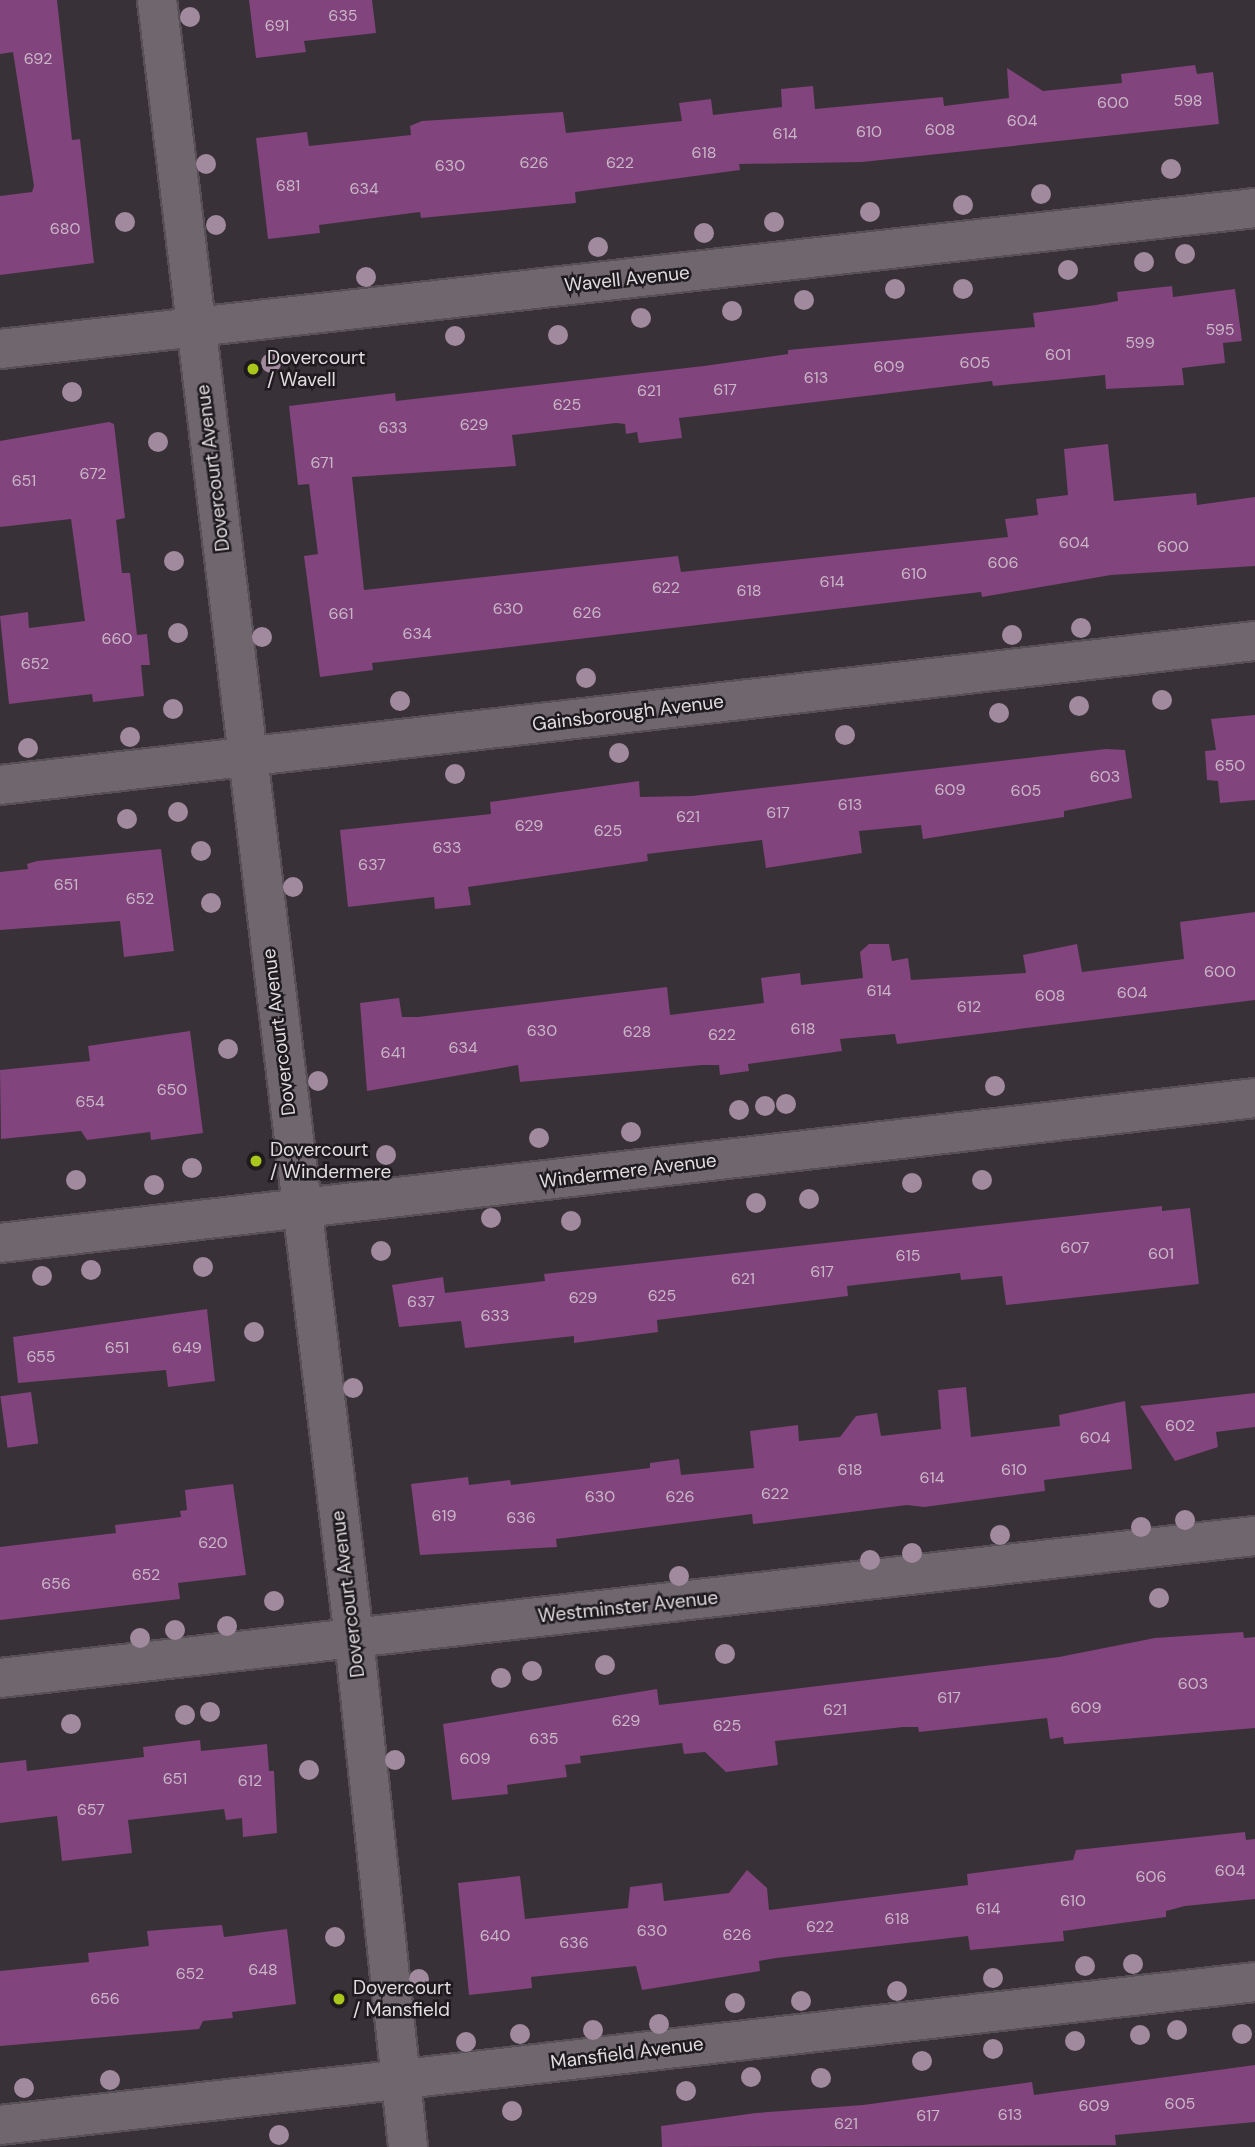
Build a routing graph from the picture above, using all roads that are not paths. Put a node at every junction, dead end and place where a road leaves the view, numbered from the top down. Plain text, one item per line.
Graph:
1 (156, 0) edge
2 (1255, 208) edge
3 (197, 327) junction
4 (0, 349) edge
5 (1255, 641) edge
6 (246, 757) junction
7 (0, 785) edge
8 (1255, 1098) edge
9 (300, 1209) junction
10 (0, 1244) edge
11 (1255, 1536) edge
12 (354, 1639) junction
13 (0, 1678) edge
14 (1255, 1982) edge
15 (400, 2079) junction
16 (0, 2125) edge
17 (408, 2147) edge

1 - 3 street, Dovercourt Avenue
2 - 3 street, Wavell Avenue
3 - 4 street, Wavell Avenue
3 - 6 street, Dovercourt Avenue
5 - 6 street, Gainsborough Avenue
6 - 7 street, Gainsborough Avenue
6 - 9 street, Dovercourt Avenue
8 - 9 street, Windermere Avenue
9 - 10 street, Windermere Avenue
9 - 12 street, Dovercourt Avenue
11 - 12 street, Westminster Avenue
12 - 13 street, Westminster Avenue
12 - 15 street, Dovercourt Avenue
14 - 15 street, Mansfield Avenue
15 - 16 street, Mansfield Avenue
15 - 17 street, Dovercourt Avenue

